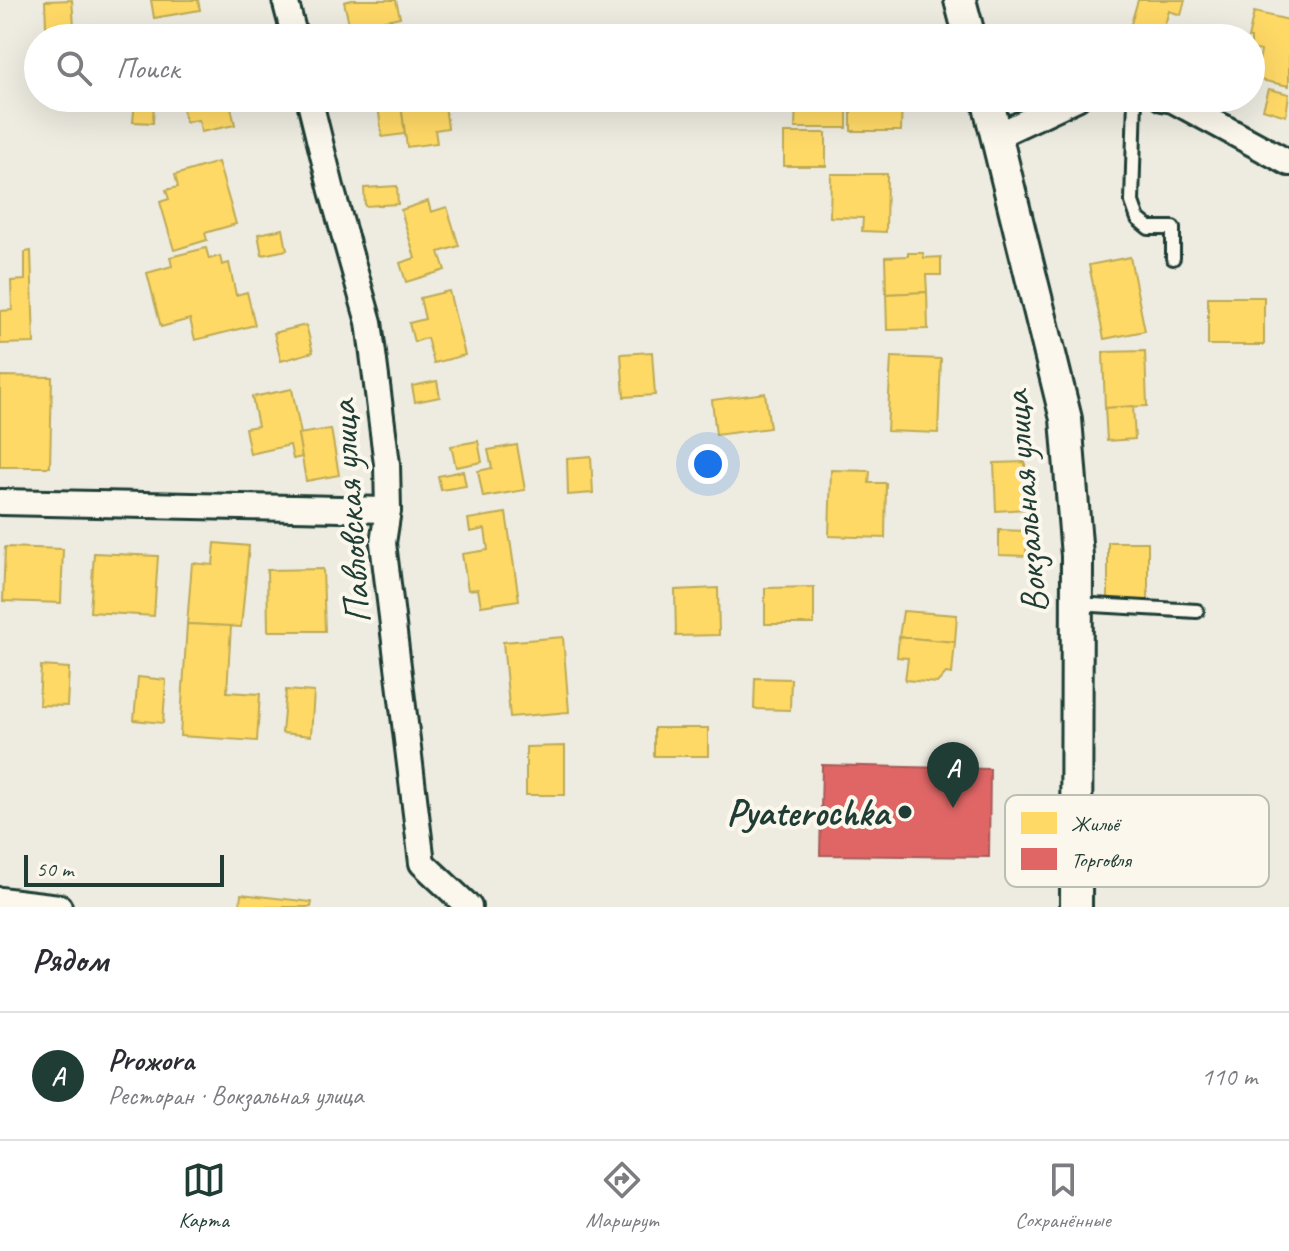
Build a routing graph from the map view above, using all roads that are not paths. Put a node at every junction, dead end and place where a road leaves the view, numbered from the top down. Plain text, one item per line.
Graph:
1 (285, 0) edge
2 (960, 0) edge
3 (291, 24) edge
4 (966, 24) edge
5 (312, 112) edge
6 (991, 112) edge
7 (1047, 112) edge
8 (1135, 112) edge
9 (1195, 112) edge
10 (998, 135) junction
11 (1289, 163) edge
12 (1173, 258) dead end
13 (0, 502) edge
14 (388, 510) junction
15 (1076, 604) junction
16 (1197, 611) dead end
17 (1076, 795) edge
18 (0, 900) edge
19 (59, 907) edge
20 (469, 907) edge

1 - 3 street
2 - 4 street
5 - 14 street, Павловская улица
6 - 10 street, Вокзальная улица
7 - 10 street
8 - 12 lane
9 - 11 street
10 - 15 street, Вокзальная улица
13 - 14 street
14 - 20 street, Павловская улица
15 - 16 lane
15 - 17 street, Вокзальная улица
18 - 19 street

